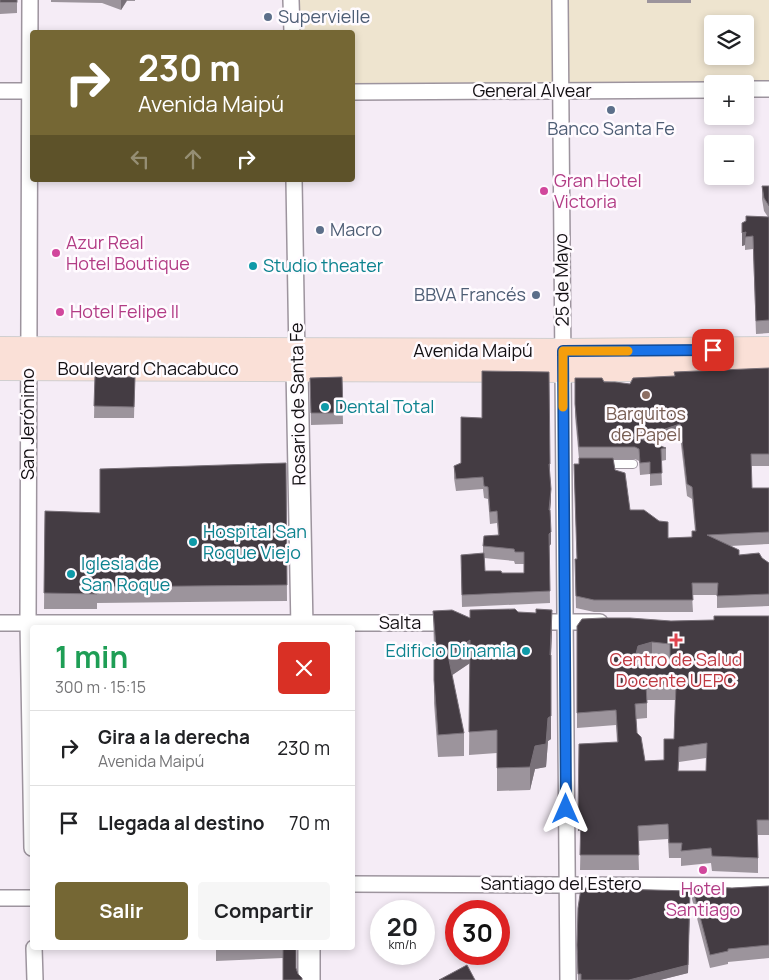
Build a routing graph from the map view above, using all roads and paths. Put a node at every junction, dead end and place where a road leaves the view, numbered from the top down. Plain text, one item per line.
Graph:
1 (30, 0) edge
2 (291, 0) edge
3 (560, 0) edge
4 (30, 30) edge
5 (292, 30) edge
6 (769, 89) edge
7 (704, 90) edge
8 (754, 90) edge
9 (30, 91) edge
10 (560, 91) junction
11 (0, 92) edge
12 (355, 92) edge
13 (30, 180) edge
14 (294, 182) edge
15 (0, 350) edge
16 (769, 350) edge
17 (28, 359) junction
18 (296, 360) junction
19 (562, 361) junction
20 (769, 367) edge
21 (0, 368) edge
22 (633, 464) dead end
23 (593, 465) edge
24 (468, 622) edge
25 (516, 622) edge
26 (565, 622) junction
27 (614, 622) edge
28 (0, 623) edge
29 (28, 623) junction
30 (211, 625) edge
31 (302, 625) edge
32 (344, 625) edge
33 (30, 736) edge
34 (355, 884) edge
35 (567, 884) junction
36 (769, 886) edge
37 (0, 898) edge
38 (30, 898) edge
39 (34, 950) edge
40 (309, 950) edge
41 (35, 980) edge
42 (309, 980) edge
43 (568, 980) edge

1 - 4 street, San Jerónimo
2 - 5 street
3 - 10 street, 25 de Mayo
6 - 8 street
7 - 10 street, General Alvear
9 - 11 street
10 - 12 street, General Alvear
10 - 19 street, 25 de Mayo
13 - 17 street, San Jerónimo
14 - 18 street, Rosario de Santa Fe
15 - 17 main road, Boulevard Chacabuco
16 - 19 main road, Avenida Maipú
17 - 18 main road, Boulevard Chacabuco
17 - 21 main road, Boulevard Chacabuco
17 - 29 street, San Jerónimo
18 - 19 main road, Avenida Maipú
18 - 31 street, Rosario de Santa Fe
19 - 20 main road, Avenida Maipú
19 - 26 street, 25 de Mayo
22 - 23 lane
24 - 32 street, Salta
25 - 26 street
26 - 27 street
26 - 35 street, 25 de Mayo
28 - 29 street, Salta
29 - 30 street, Salta
29 - 33 street, San Jerónimo
34 - 35 street, Santiago del Estero
35 - 36 street, Santiago del Estero
35 - 43 street, 25 de Mayo
37 - 38 street
39 - 41 street
40 - 42 street

